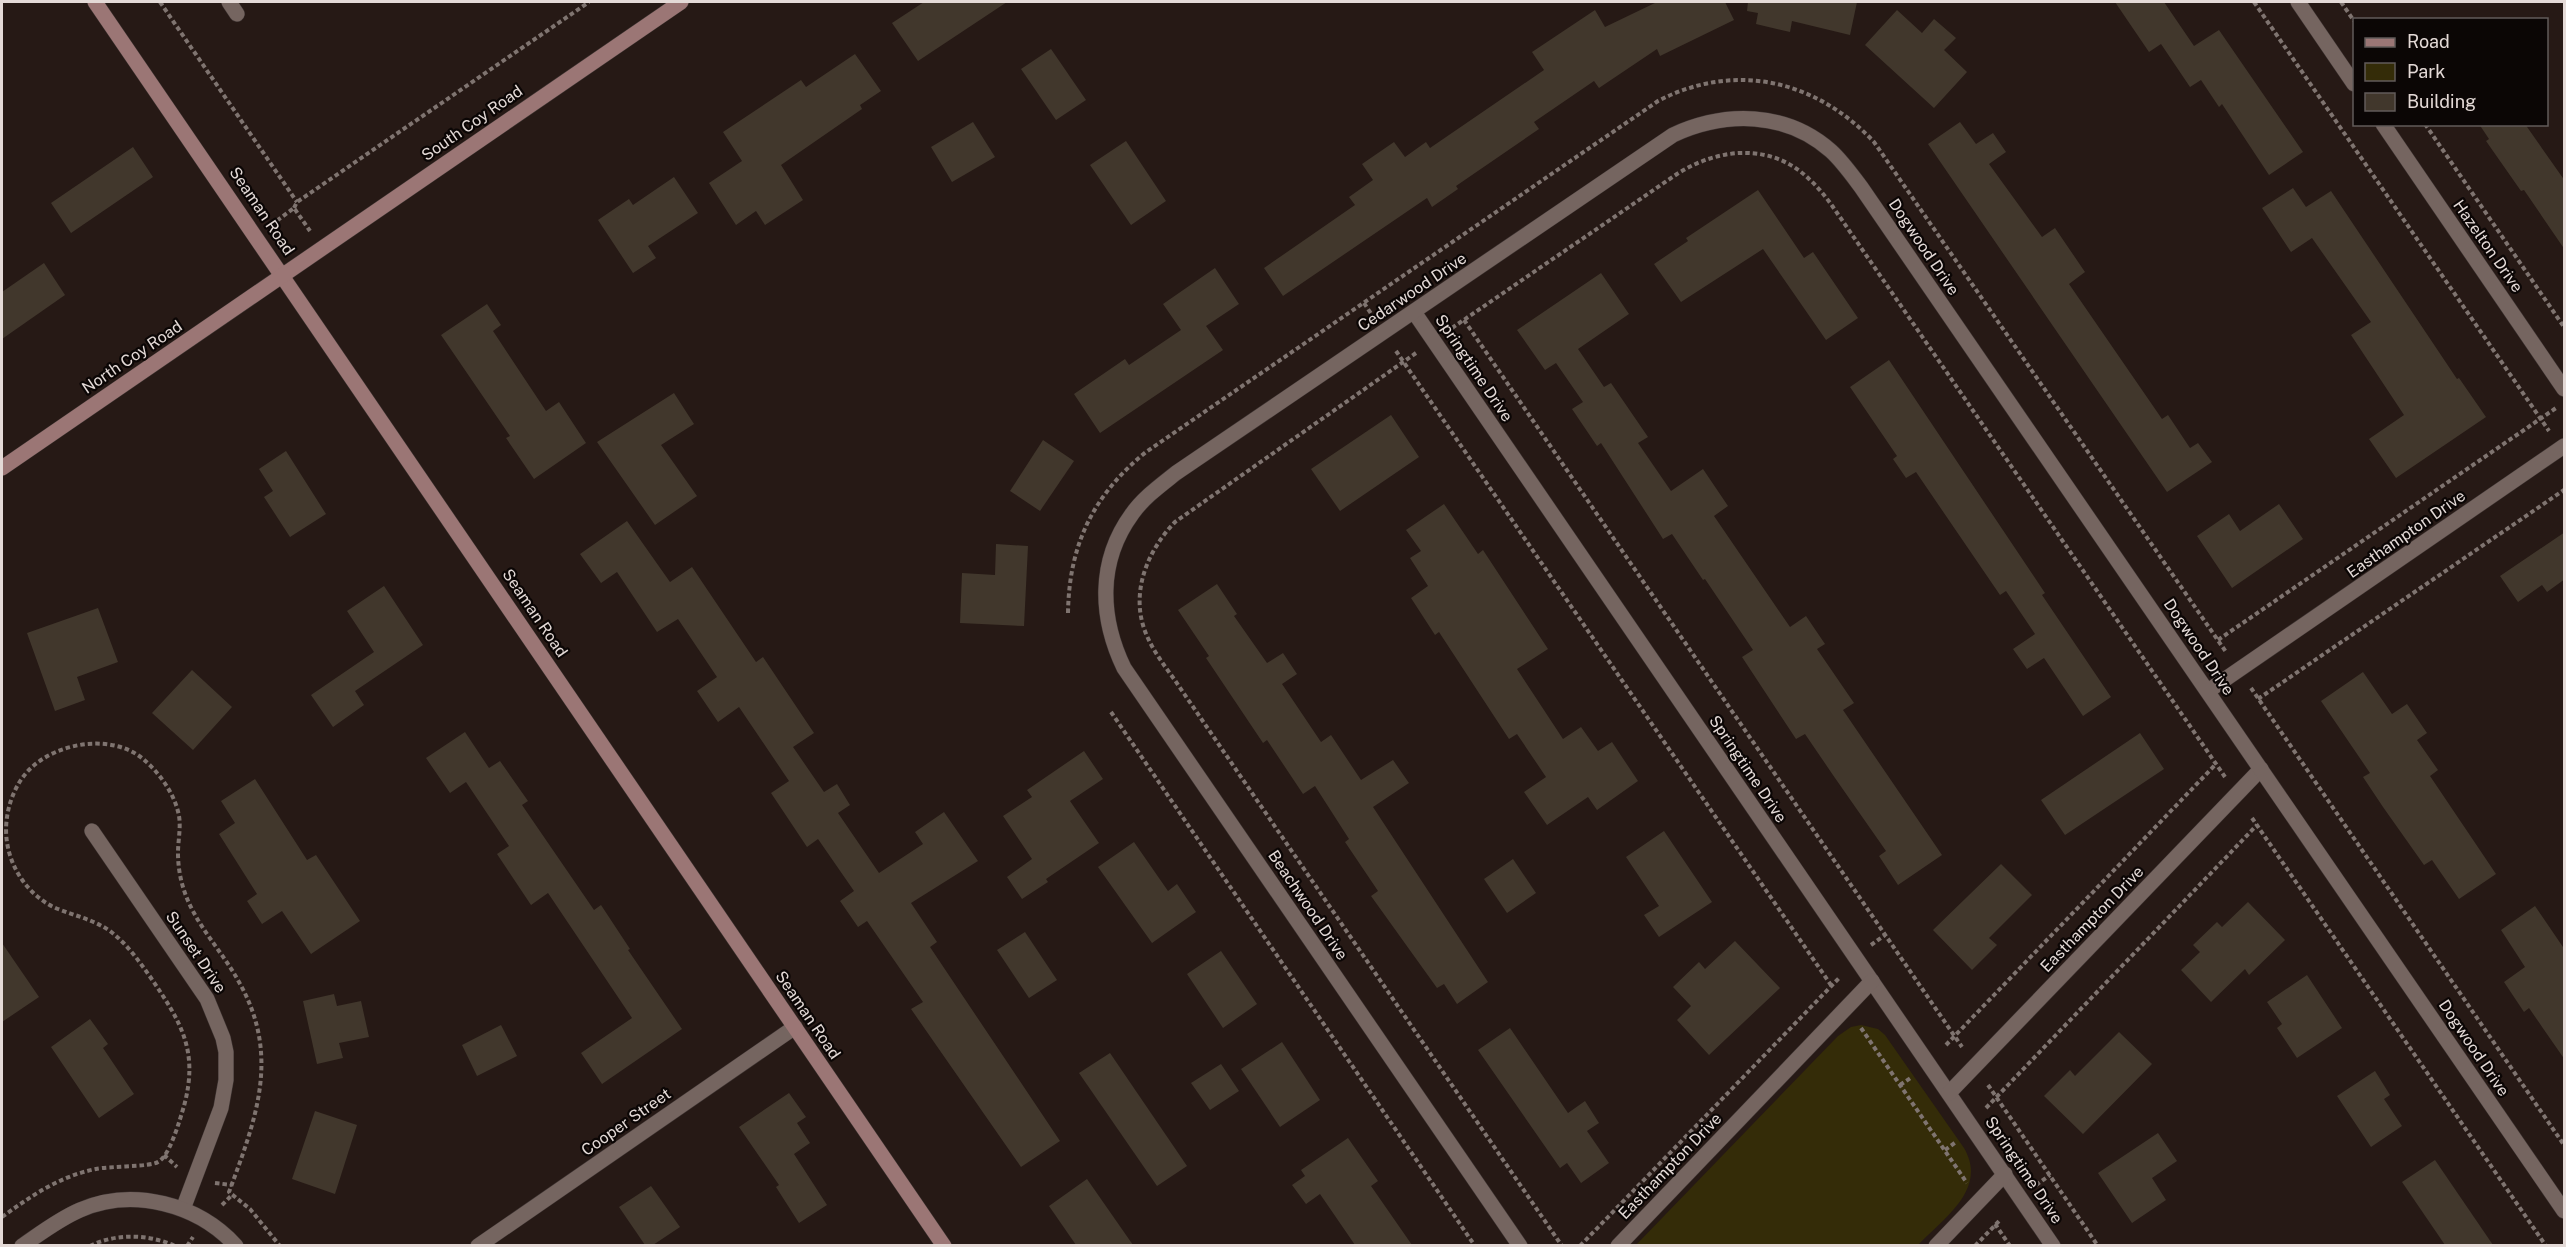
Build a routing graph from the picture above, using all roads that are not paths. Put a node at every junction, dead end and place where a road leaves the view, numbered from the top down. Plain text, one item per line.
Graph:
1 (95, 2) edge
2 (681, 2) edge
3 (2298, 2) edge
4 (2353, 81) edge
5 (1785, 124) joint
6 (2384, 126) edge
7 (284, 275) junction
8 (1414, 312) junction
9 (2565, 389) edge
10 (2563, 447) edge
11 (2, 468) edge
12 (1108, 571) joint
13 (2208, 691) junction
14 (2261, 769) junction
15 (92, 831) dead end
16 (1872, 981) junction
17 (795, 1027) junction
18 (1949, 1093) junction
19 (2005, 1174) junction
20 (183, 1209) junction
21 (2565, 1211) edge
22 (22, 1245) edge
23 (236, 1245) edge
24 (478, 1245) edge
25 (944, 1245) edge
26 (1520, 1245) edge
27 (1618, 1245) edge
28 (1936, 1245) edge
29 (2053, 1245) edge

1 - 7 street, Seaman Road
2 - 7 street, South Coy Road
3 - 4 street
5 - 8 street, Cedarwood Drive
5 - 13 street, Dogwood Drive
6 - 9 street, Hazelton Drive
7 - 11 street, North Coy Road
7 - 17 street, Seaman Road
8 - 12 street, Cedarwood Drive
8 - 16 street, Springtime Drive
10 - 13 street, Easthampton Drive
12 - 26 street, Beachwood Drive
13 - 14 street, Dogwood Drive
14 - 18 street, Easthampton Drive
14 - 21 street, Dogwood Drive
15 - 20 street, Sunset Drive
16 - 18 street, Springtime Drive
16 - 27 street, Easthampton Drive
17 - 24 street, Cooper Street
17 - 25 street, Seaman Road
18 - 19 street, Springtime Drive
19 - 28 street
19 - 29 street, Springtime Drive
20 - 22 street
20 - 23 street

